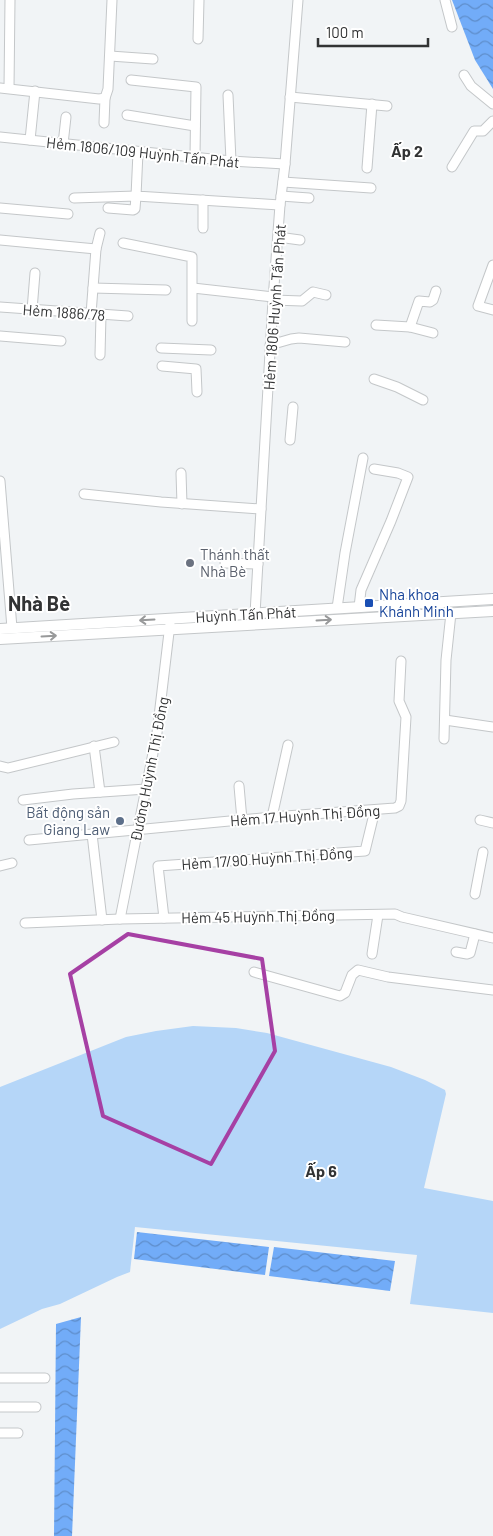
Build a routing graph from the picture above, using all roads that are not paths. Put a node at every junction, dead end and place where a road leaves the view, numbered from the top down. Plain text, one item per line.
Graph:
1 (10, 0) edge
2 (112, 0) edge
3 (199, 0) edge
4 (298, 0) edge
5 (446, 0) edge
6 (452, 27) dead end
7 (198, 39) dead end
8 (110, 56) junction
9 (153, 59) dead end
10 (464, 75) dead end
11 (131, 80) dead end
12 (4, 88) edge
13 (35, 91) junction
14 (228, 95) dead end
15 (290, 97) junction
16 (102, 98) junction
17 (372, 104) junction
18 (493, 104) edge
19 (387, 106) dead end
20 (127, 115) dead end
21 (66, 117) dead end
22 (493, 121) edge
23 (104, 123) dead end
24 (196, 126) junction
25 (0, 137) edge
26 (30, 140) junction
27 (63, 144) junction
28 (138, 152) junction
29 (195, 156) junction
30 (231, 161) junction
31 (285, 164) junction
32 (452, 167) dead end
33 (366, 168) dead end
34 (283, 182) junction
35 (372, 188) dead end
36 (136, 196) junction
37 (281, 196) junction
38 (74, 198) dead end
39 (309, 198) dead end
40 (203, 200) junction
41 (280, 205) junction
42 (0, 208) edge
43 (108, 208) dead end
44 (68, 214) dead end
45 (203, 228) dead end
46 (100, 233) dead end
47 (278, 237) junction
48 (0, 240) edge
49 (300, 240) dead end
50 (122, 243) dead end
51 (96, 249) junction
52 (493, 265) edge
53 (35, 273) dead end
54 (93, 288) junction
55 (193, 288) junction
56 (166, 290) dead end
57 (436, 291) dead end
58 (326, 295) dead end
59 (273, 298) junction
60 (0, 307) edge
61 (32, 310) junction
62 (493, 310) edge
63 (91, 314) junction
64 (101, 315) junction
65 (128, 316) dead end
66 (192, 322) dead end
67 (376, 325) dead end
68 (410, 327) junction
69 (433, 333) dead end
70 (0, 336) edge
71 (61, 341) dead end
72 (345, 342) dead end
73 (270, 345) junction
74 (162, 348) dead end
75 (211, 350) dead end
76 (100, 355) dead end
77 (162, 366) dead end
78 (374, 379) dead end
79 (197, 392) dead end
80 (423, 400) dead end
81 (293, 407) dead end
82 (290, 440) dead end
83 (363, 458) dead end
84 (374, 469) dead end
85 (181, 473) dead end
86 (0, 482) edge
87 (84, 494) dead end
88 (182, 504) junction
89 (261, 509) junction
90 (226, 564) dead end
91 (258, 564) junction
92 (4, 578) edge
93 (493, 600) edge
94 (359, 607) junction
95 (337, 608) junction
96 (493, 611) edge
97 (451, 613) junction
98 (255, 614) junction
99 (170, 624) junction
100 (12, 628) junction
101 (0, 629) edge
102 (0, 639) edge
103 (401, 661) dead end
104 (445, 720) junction
105 (493, 727) edge
106 (444, 739) dead end
107 (114, 742) dead end
108 (288, 745) dead end
109 (94, 746) junction
110 (0, 766) edge
111 (239, 786) dead end
112 (146, 789) junction
113 (100, 792) junction
114 (22, 800) dead end
115 (375, 810) junction
116 (272, 817) junction
117 (242, 820) junction
118 (480, 820) dead end
119 (493, 824) edge
120 (138, 830) junction
121 (92, 834) junction
122 (29, 840) dead end
123 (483, 852) dead end
124 (12, 863) dead end
125 (0, 866) edge
126 (475, 894) dead end
127 (378, 915) junction
128 (164, 918) junction
129 (120, 919) junction
130 (102, 920) junction
131 (25, 923) dead end
132 (475, 934) junction
133 (493, 938) edge
134 (456, 952) dead end
135 (372, 954) dead end
136 (254, 972) dead end
137 (493, 990) edge
138 (0, 1378) edge
139 (44, 1378) dead end
140 (0, 1407) edge
141 (36, 1407) dead end
142 (0, 1433) edge
143 (18, 1433) dead end

1 - 12 street
2 - 8 street
3 - 7 street
4 - 15 street, Hẻm 1806 Huỳnh Tấn Phát
5 - 6 street
8 - 9 street
8 - 16 street
10 - 18 street
11 - 24 street
12 - 13 street
13 - 16 street
13 - 26 street
14 - 30 street
15 - 17 street
15 - 31 street, Hẻm 1806 Huỳnh Tấn Phát
16 - 23 street
17 - 19 street
17 - 33 street
20 - 24 street
21 - 27 street
22 - 32 street
24 - 29 street
25 - 26 street, Hẻm 1806/109 Huỳnh Tấn Phát
26 - 27 street, Hẻm 1806/109 Huỳnh Tấn Phát
27 - 28 street, Hẻm 1806/109 Huỳnh Tấn Phát
28 - 29 street, Hẻm 1806/109 Huỳnh Tấn Phát
28 - 36 street
29 - 30 street, Hẻm 1806/109 Huỳnh Tấn Phát
30 - 31 street, Hẻm 1806/109 Huỳnh Tấn Phát
31 - 34 street, Hẻm 1806 Huỳnh Tấn Phát
34 - 35 street
34 - 37 street, Hẻm 1806 Huỳnh Tấn Phát
36 - 38 street
36 - 40 street
36 - 43 street
37 - 39 street
37 - 41 street, Hẻm 1806 Huỳnh Tấn Phát
40 - 41 street
40 - 45 street
41 - 47 street, Hẻm 1806 Huỳnh Tấn Phát
42 - 44 street
46 - 51 street
47 - 49 street
47 - 59 street, Hẻm 1806 Huỳnh Tấn Phát
48 - 51 street
50 - 55 street
51 - 54 street
52 - 62 street
53 - 61 street
54 - 56 street
54 - 63 street
55 - 59 street
55 - 66 street
57 - 68 street
58 - 59 street
59 - 73 street, Hẻm 1806 Huỳnh Tấn Phát
60 - 61 street, Hẻm 1886/78
61 - 63 street, Hẻm 1886/78
63 - 64 street, Hẻm 1886/78
64 - 65 street, Hẻm 1886/78
64 - 76 street
67 - 68 street
68 - 69 street
70 - 71 street
72 - 73 street
73 - 89 street, Hẻm 1806 Huỳnh Tấn Phát
74 - 75 street
77 - 79 street
78 - 80 street
81 - 82 street
83 - 95 street
84 - 94 street
85 - 88 street
86 - 92 street
87 - 88 street
88 - 89 street
89 - 91 street, Hẻm 1806 Huỳnh Tấn Phát
90 - 91 street
91 - 98 street, Hẻm 1806 Huỳnh Tấn Phát
92 - 100 street
93 - 94 main road, Huỳnh Tấn Phát
94 - 95 main road, Huỳnh Tấn Phát
95 - 98 main road, Huỳnh Tấn Phát
96 - 97 main road, Huỳnh Tấn Phát
99 -> 97 main road, Huỳnh Tấn Phát
97 - 104 street
98 - 99 main road, Huỳnh Tấn Phát
99 -> 100 main road, Huỳnh Tấn Phát
102 -> 99 main road, Huỳnh Tấn Phát
99 - 112 street, Đường Huỳnh Thị Đồng
100 - 101 main road, Huỳnh Tấn Phát
103 - 115 street, Hẻm 17 Huỳnh Thị Đồng
104 - 105 street
104 - 106 street
107 - 109 street
108 - 116 street
109 - 110 street
109 - 113 street
111 - 117 street
112 - 113 street
112 - 120 street, Đường Huỳnh Thị Đồng
113 - 114 street
115 - 116 street, Hẻm 17 Huỳnh Thị Đồng
115 - 128 street, Hẻm 17/90 Huỳnh Thị Đồng
116 - 117 street, Hẻm 17 Huỳnh Thị Đồng
117 - 120 street, Hẻm 17 Huỳnh Thị Đồng
118 - 119 street
120 - 121 street, Hẻm 17 Huỳnh Thị Đồng
120 - 129 street, Đường Huỳnh Thị Đồng
121 - 122 street, Hẻm 17 Huỳnh Thị Đồng
121 - 130 street
123 - 126 street
124 - 125 street
127 - 128 street, Hẻm 45 Huỳnh Thị Đồng
127 - 132 street, Hẻm 45 Huỳnh Thị Đồng
127 - 135 street
128 - 129 street, Hẻm 45 Huỳnh Thị Đồng
129 - 130 street, Hẻm 45 Huỳnh Thị Đồng
130 - 131 street, Hẻm 45 Huỳnh Thị Đồng
132 - 133 street, Hẻm 45 Huỳnh Thị Đồng
132 - 134 street
136 - 137 street
138 - 139 street
140 - 141 street
142 - 143 street

